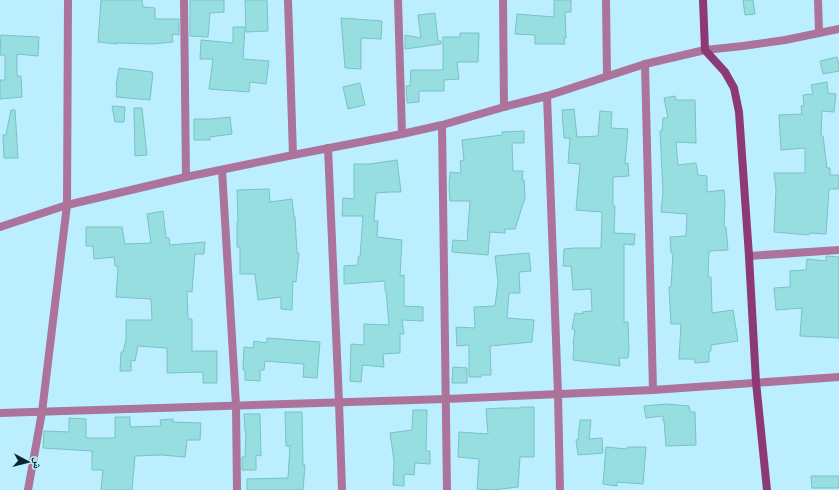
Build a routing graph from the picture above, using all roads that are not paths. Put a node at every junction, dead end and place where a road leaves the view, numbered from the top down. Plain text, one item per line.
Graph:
1 (68, 0) edge
2 (184, 0) edge
3 (288, 0) edge
4 (398, 0) edge
5 (503, 0) edge
6 (606, 0) edge
7 (703, 0) edge
8 (818, 0) edge
9 (839, 29) edge
10 (819, 33) junction
11 (705, 50) junction
12 (645, 64) junction
13 (607, 76) junction
14 (547, 96) junction
15 (504, 107) junction
16 (442, 125) junction
17 (402, 134) junction
18 (328, 148) junction
19 (293, 155) junction
20 (222, 170) junction
21 (186, 177) junction
22 (67, 205) junction
23 (0, 227) edge
24 (839, 250) edge
25 (749, 256) junction
26 (839, 377) edge
27 (756, 382) junction
28 (653, 390) junction
29 (558, 394) junction
30 (446, 399) junction
31 (339, 402) junction
32 (236, 405) junction
33 (42, 412) junction
34 (0, 413) edge
35 (28, 490) edge
36 (237, 490) edge
37 (342, 490) edge
38 (447, 490) edge
39 (560, 490) edge
40 (767, 490) edge

1 - 22 street
2 - 21 street
3 - 19 street
4 - 17 street
5 - 15 street
6 - 13 street
7 - 11 street
8 - 10 street
9 - 10 street
10 - 11 street
11 - 12 street
11 - 25 street
12 - 13 street
12 - 28 street
13 - 14 street
14 - 15 street
14 - 29 street
15 - 16 street
16 - 17 street
16 - 30 street
17 - 18 street
18 - 19 street
18 - 31 street
19 - 20 street
20 - 21 street
20 - 32 street
21 - 22 street
22 - 23 street
22 - 33 street
24 - 25 street
25 - 27 street
26 - 27 street
27 - 28 street
27 - 40 street
28 - 29 street
29 - 30 street
29 - 39 street
30 - 31 street
30 - 38 street
31 - 32 street
31 - 37 street
32 - 33 street
32 - 36 street
33 - 34 street
33 - 35 street

